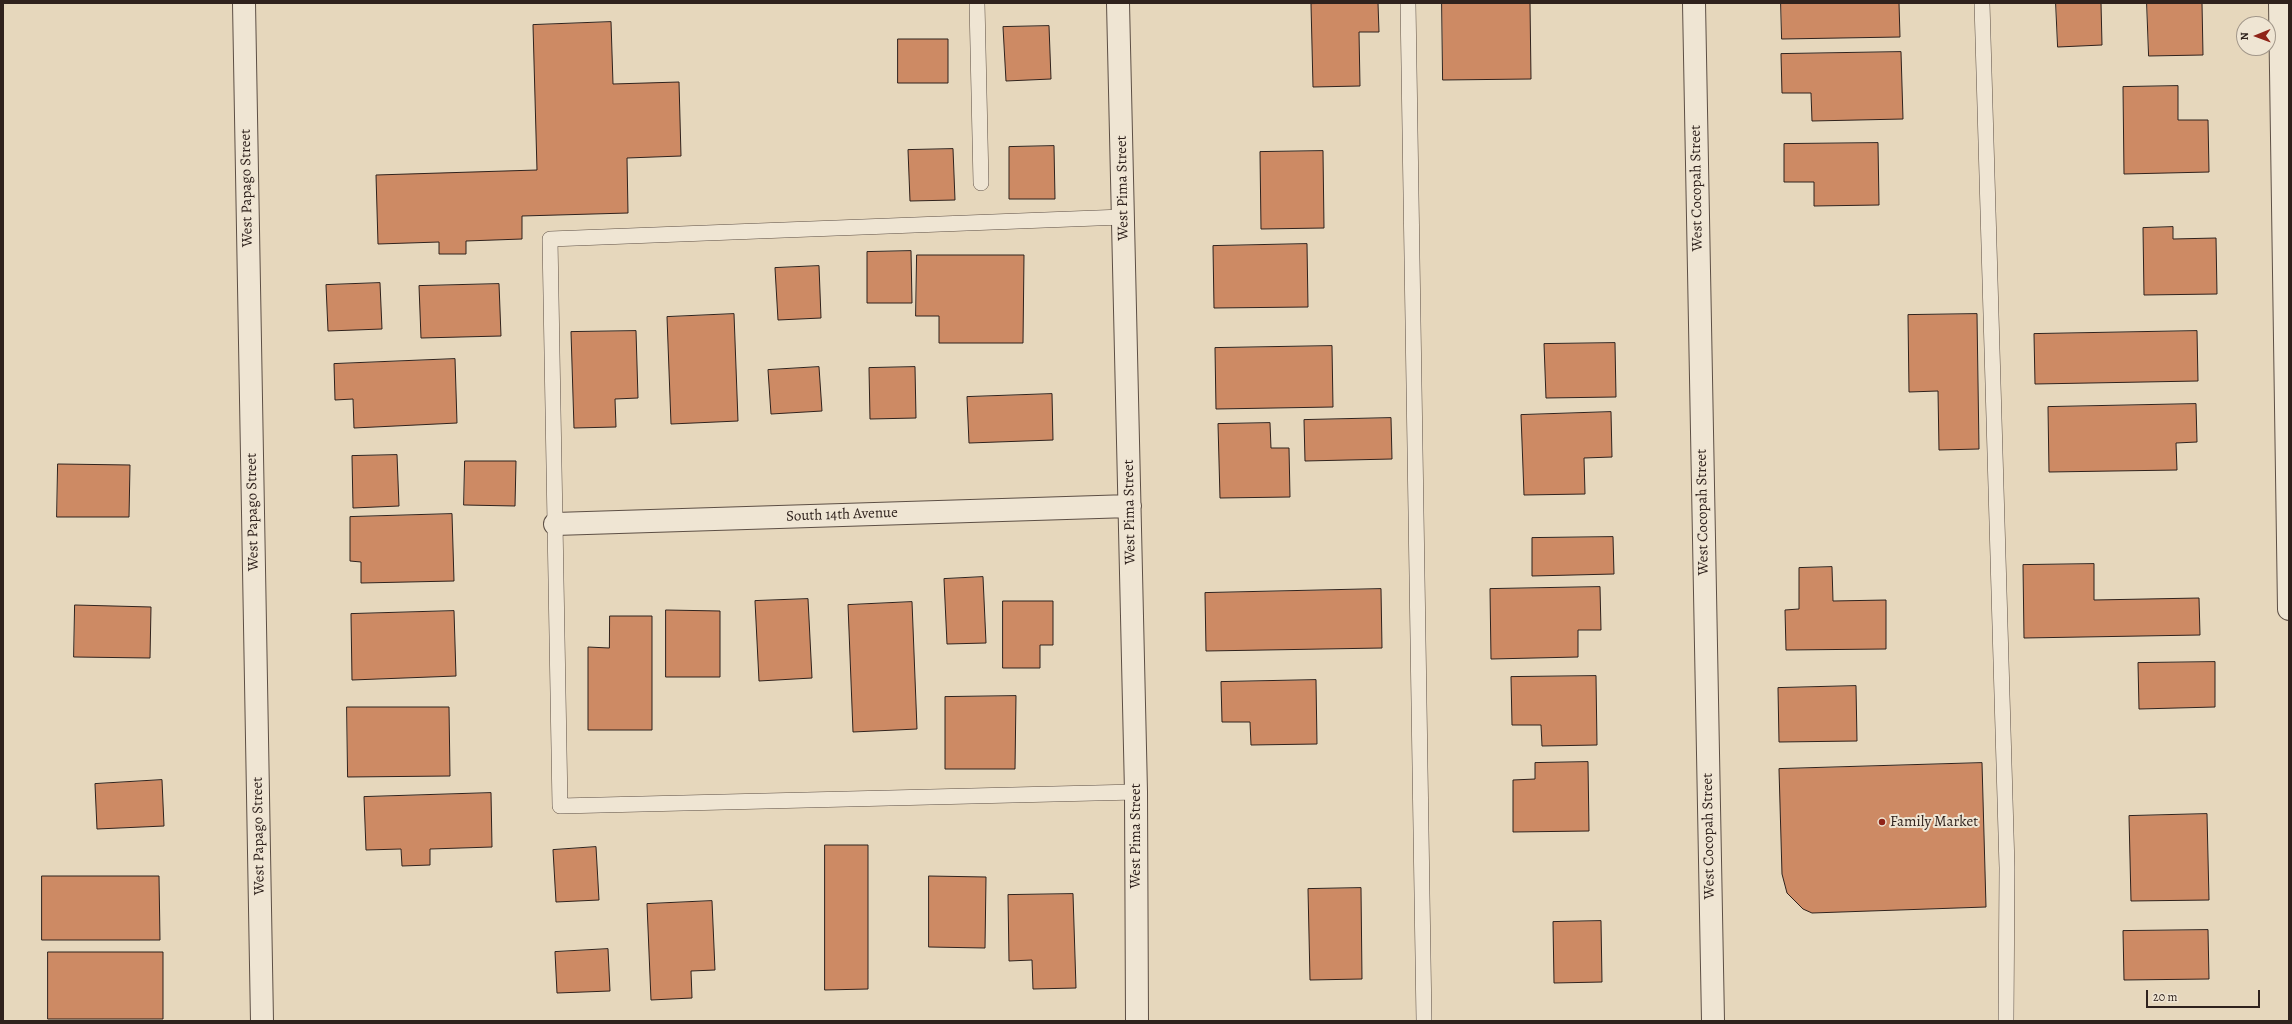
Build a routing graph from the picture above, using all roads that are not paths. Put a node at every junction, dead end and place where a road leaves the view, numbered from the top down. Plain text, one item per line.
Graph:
1 (244, 3) edge
2 (977, 3) edge
3 (1118, 3) edge
4 (1408, 3) edge
5 (1694, 3) edge
6 (1982, 3) edge
7 (2280, 3) edge
8 (981, 183) dead end
9 (1123, 217) junction
10 (1130, 506) junction
11 (555, 524) junction
12 (2289, 609) edge
13 (1136, 792) junction
14 (262, 1021) edge
15 (1137, 1021) edge
16 (1424, 1021) edge
17 (1713, 1021) edge
18 (2006, 1021) edge

1 - 14 street, West Papago Street
2 - 8 lane
3 - 9 street, West Pima Street
4 - 16 lane
5 - 17 street, West Cocopah Street
6 - 18 lane
7 - 12 street
9 - 10 street, West Pima Street
9 - 11 lane
10 - 11 street, South 14th Avenue
10 - 13 street, West Pima Street
11 - 13 lane
13 - 15 street, West Pima Street

